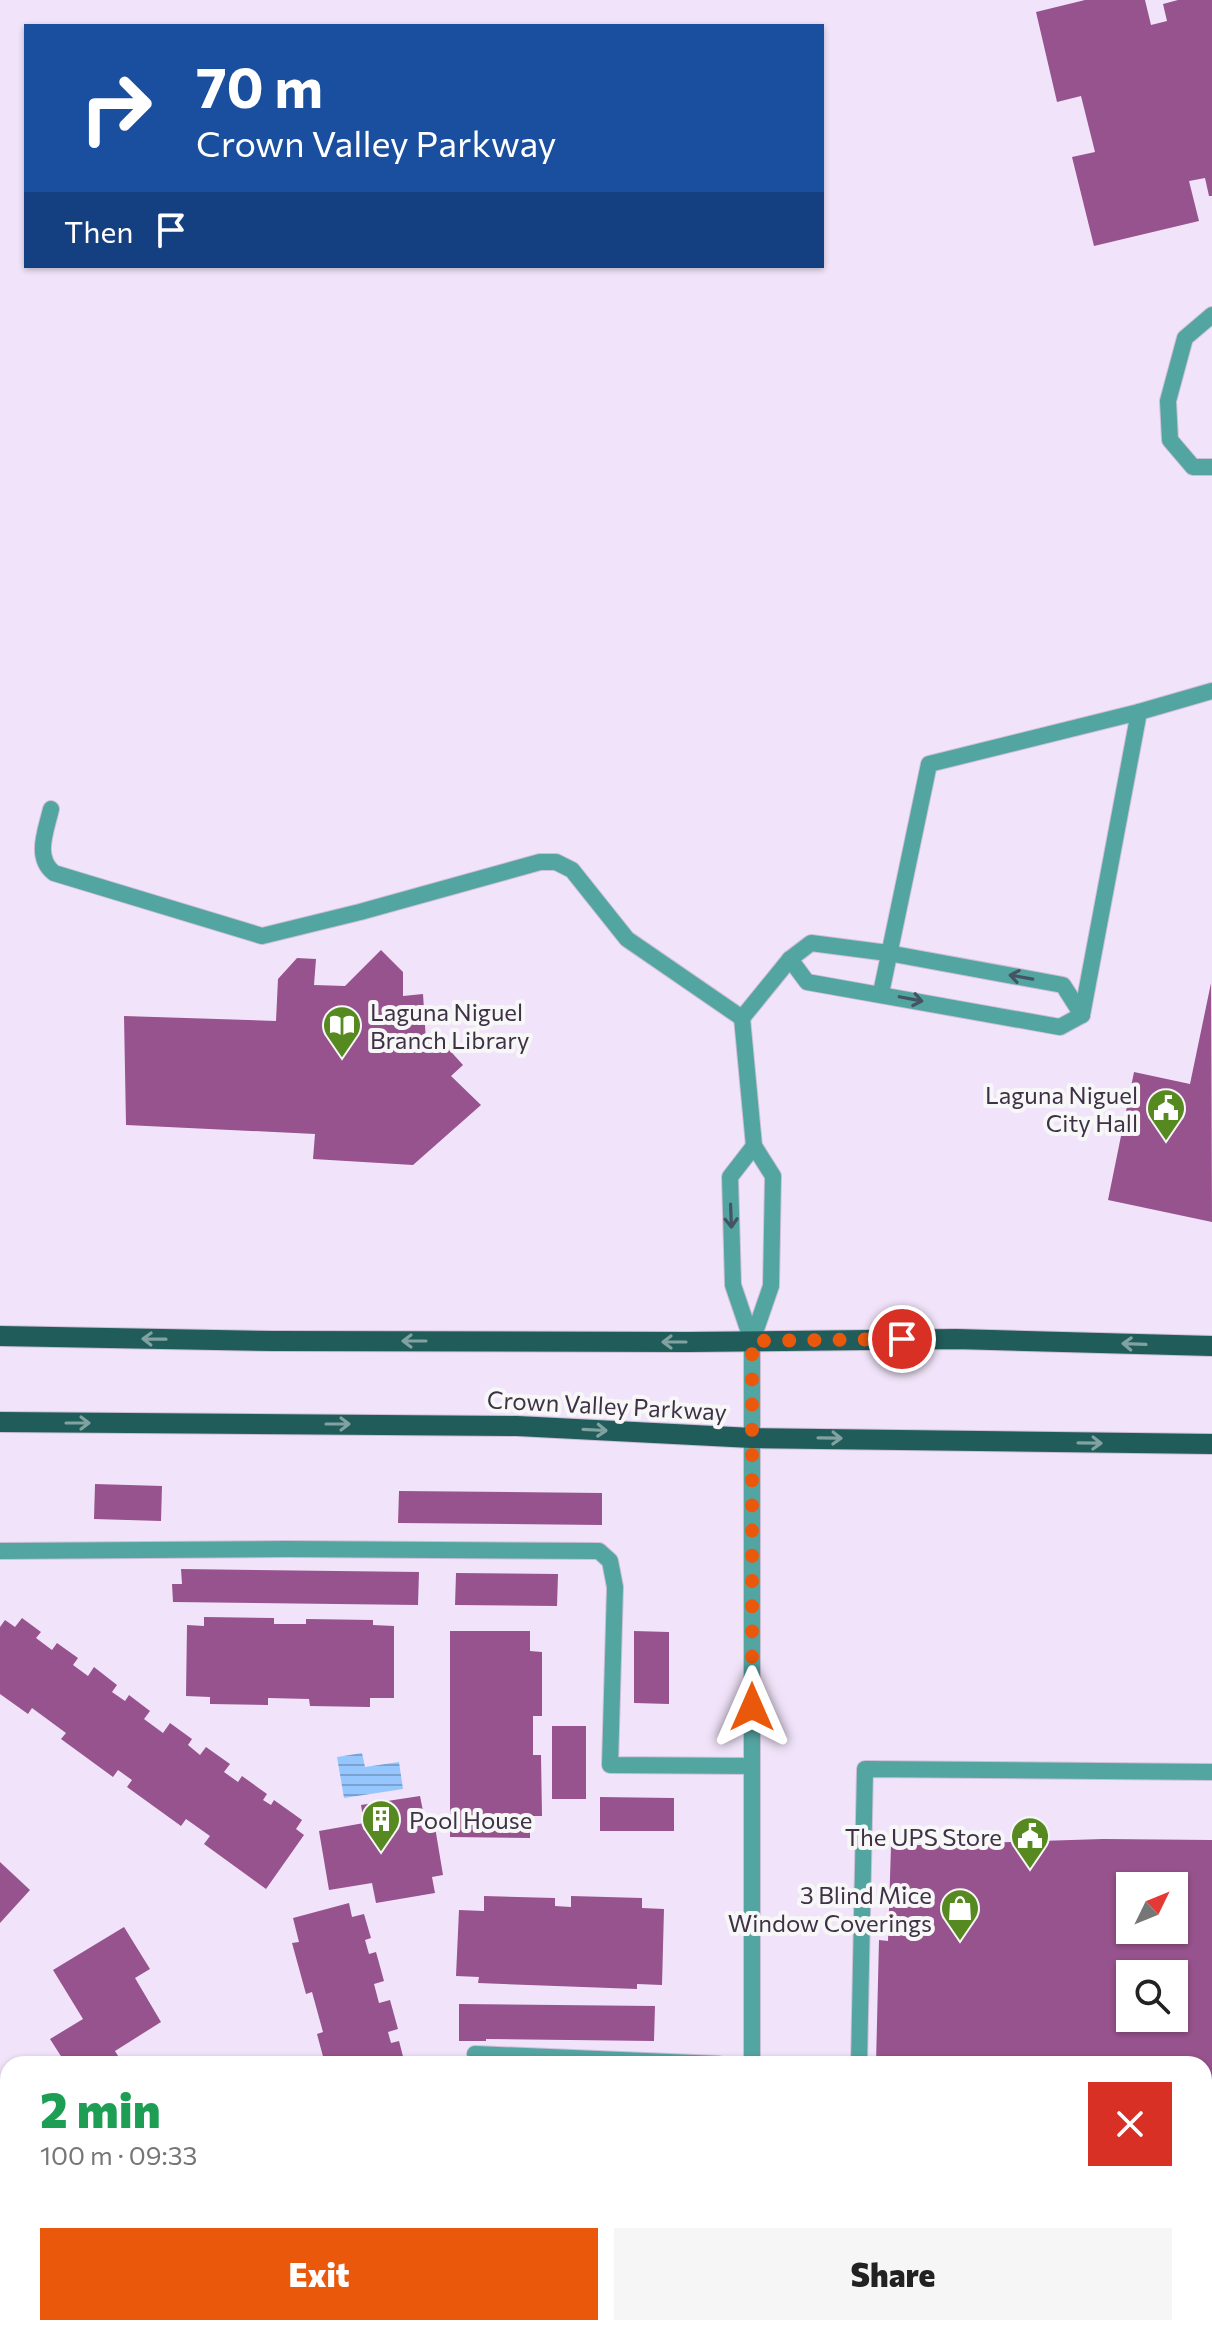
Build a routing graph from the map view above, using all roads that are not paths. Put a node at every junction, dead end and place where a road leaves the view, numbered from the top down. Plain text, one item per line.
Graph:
1 (1212, 315) edge
2 (1212, 467) edge
3 (1212, 691) edge
4 (1139, 712) junction
5 (51, 809) dead end
6 (888, 953) junction
7 (790, 959) junction
8 (881, 993) junction
9 (1082, 1015) junction
10 (742, 1018) junction
11 (754, 1146) junction
12 (0, 1336) edge
13 (752, 1341) junction
14 (1212, 1346) edge
15 (0, 1422) edge
16 (752, 1438) junction
17 (1212, 1444) edge
18 (0, 1551) edge
19 (752, 1766) junction
20 (1212, 1772) edge
21 (475, 2054) dead end
22 (518, 2056) edge
23 (752, 2056) edge
24 (859, 2056) edge

1 - 2 street
3 - 4 street
4 - 6 street
4 - 9 street
5 - 10 street
6 - 7 street
6 - 8 street
9 -> 6 street
7 - 8 street
7 - 10 street
8 -> 9 street
10 - 11 street
11 - 13 street
11 -> 13 street
13 -> 12 main road
14 -> 13 main road
13 - 16 street
15 -> 16 main road, Crown Valley Parkway
16 -> 17 main road, Crown Valley Parkway
16 - 19 street
18 - 19 street
19 - 23 street
20 - 24 street
21 - 22 street

